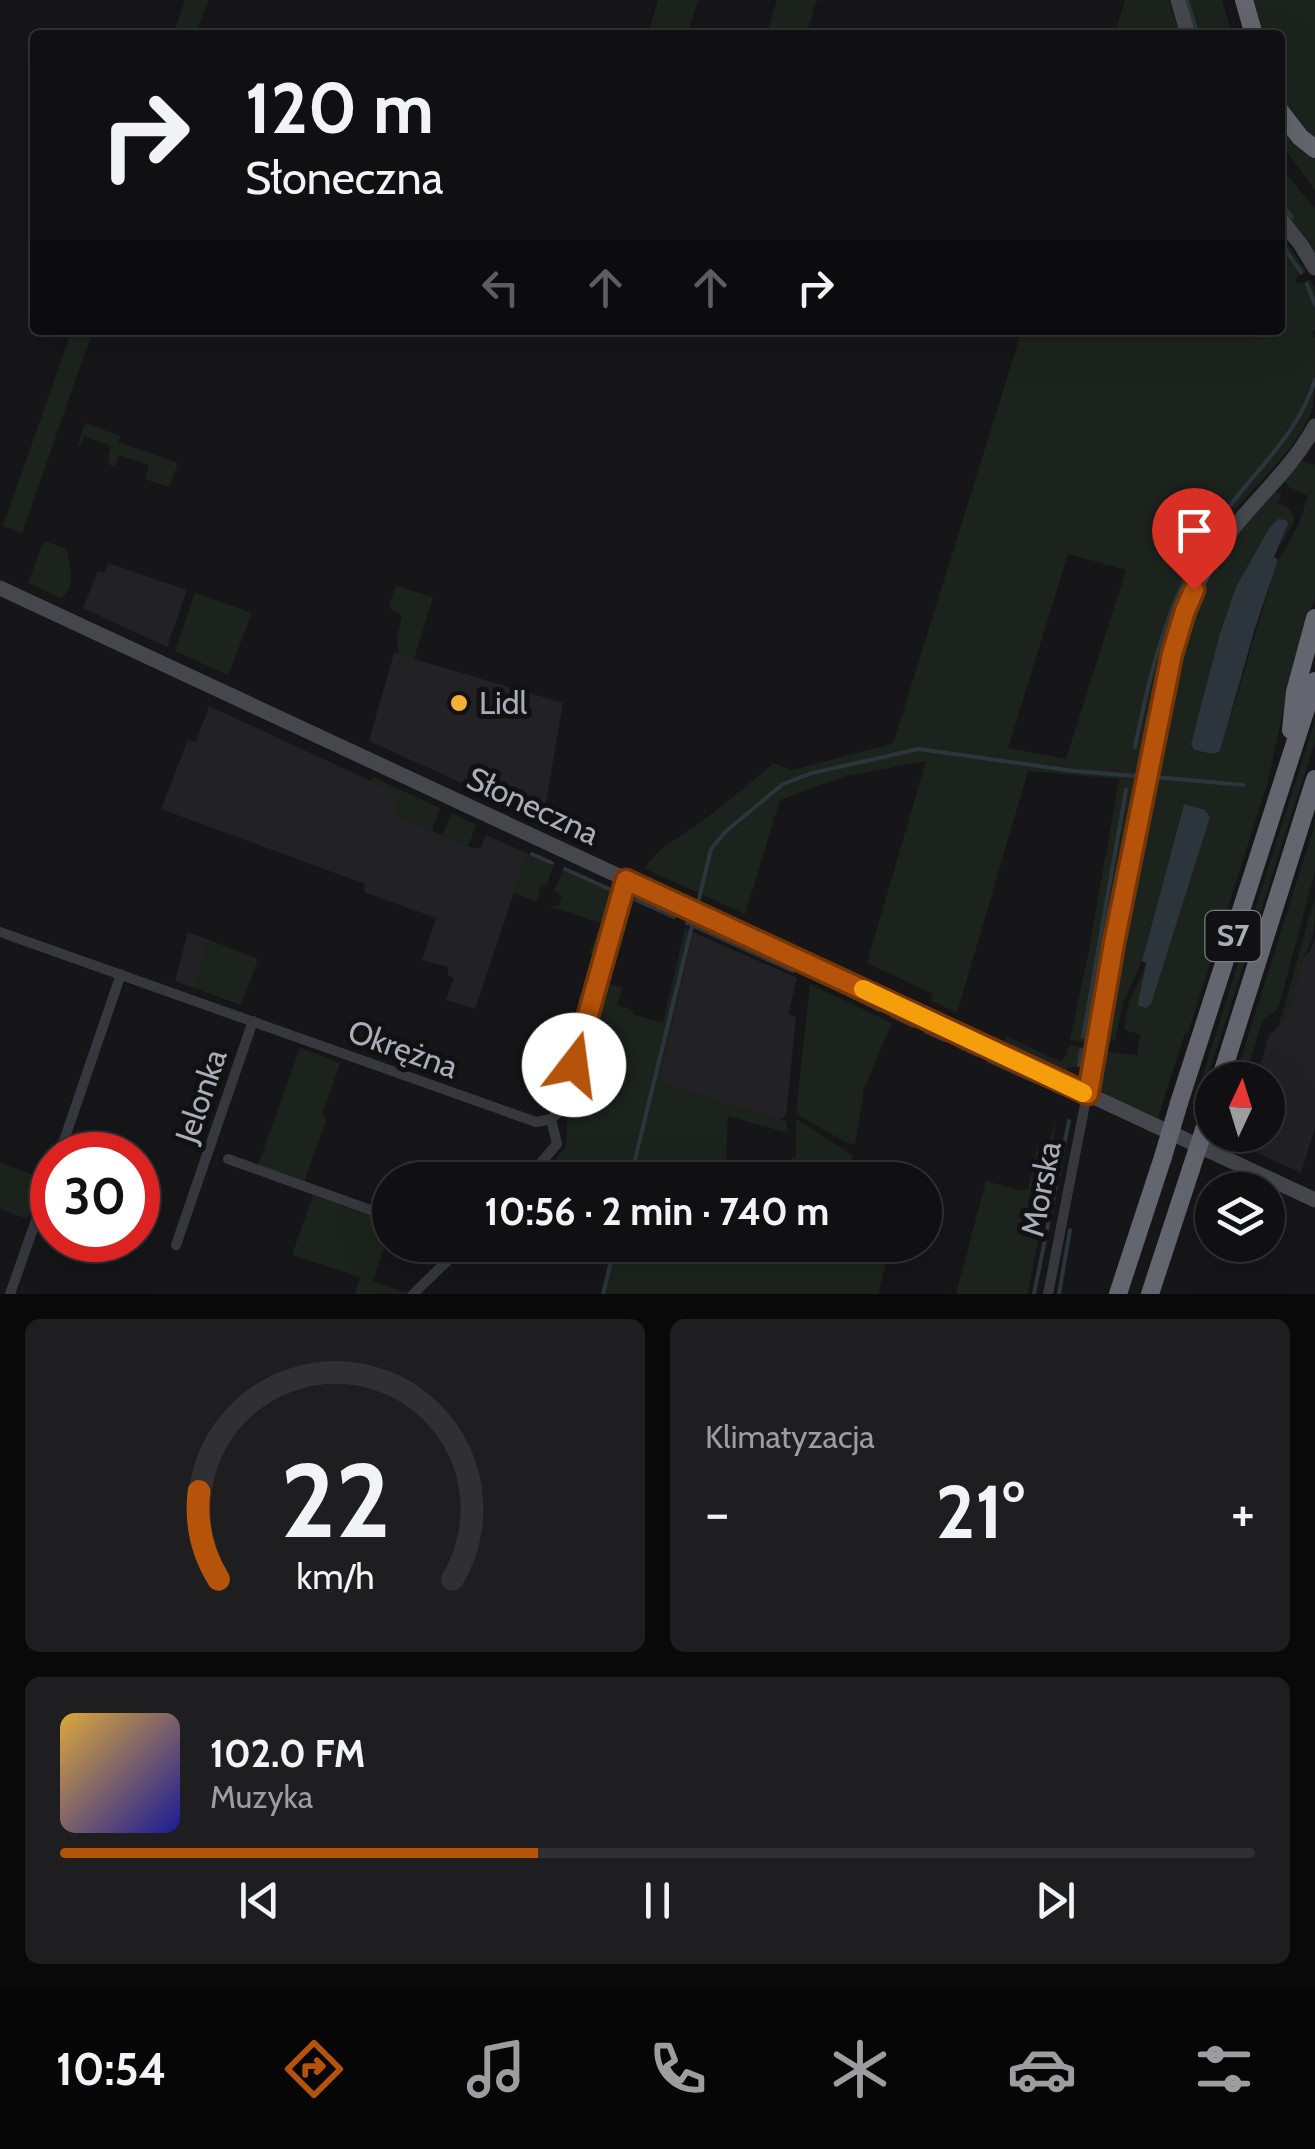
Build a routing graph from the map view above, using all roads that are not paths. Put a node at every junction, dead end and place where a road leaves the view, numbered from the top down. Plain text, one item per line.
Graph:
1 (1178, 0) edge
2 (1244, 0) edge
3 (1187, 30) edge
4 (1253, 30) edge
5 (1285, 118) edge
6 (1315, 149) edge
7 (1285, 224) edge
8 (1315, 268) edge
9 (1315, 426) edge
10 (0, 588) edge
11 (1315, 618) edge
12 (1315, 680) edge
13 (1287, 770) junction
14 (1315, 779) edge
15 (626, 880) junction
16 (0, 932) edge
17 (120, 974) junction
18 (253, 1021) junction
19 (1226, 1062) edge
20 (1088, 1094) junction
21 (551, 1120) junction
22 (67, 1132) edge
23 (1197, 1152) edge
24 (228, 1159) dead end
25 (542, 1162) edge
26 (1315, 1200) edge
27 (372, 1210) edge
28 (30, 1237) edge
29 (176, 1245) dead end
30 (446, 1262) edge
31 (10, 1294) edge
32 (413, 1294) edge
33 (1048, 1294) edge
34 (1118, 1294) edge
35 (1150, 1294) edge

1 - 3 main road
2 - 4 highway
5 - 6 highway
7 - 8 main road
9 - 20 main road, Morska
10 - 15 main road, Słoneczna
11 - 13 highway
12 - 13 highway, S7
13 - 34 highway, S7, bridge
14 - 19 highway, S7
15 - 20 main road, Słoneczna
15 - 21 street
16 - 17 street, Okrężna
17 - 18 street, Okrężna
17 - 22 street
18 - 21 street, Okrężna
18 - 29 street, Jelonka
20 - 26 main road, Słoneczna
20 - 33 street, Morska
21 - 25 street
23 - 35 highway, bridge
24 - 27 street
28 - 31 street
30 - 32 street

